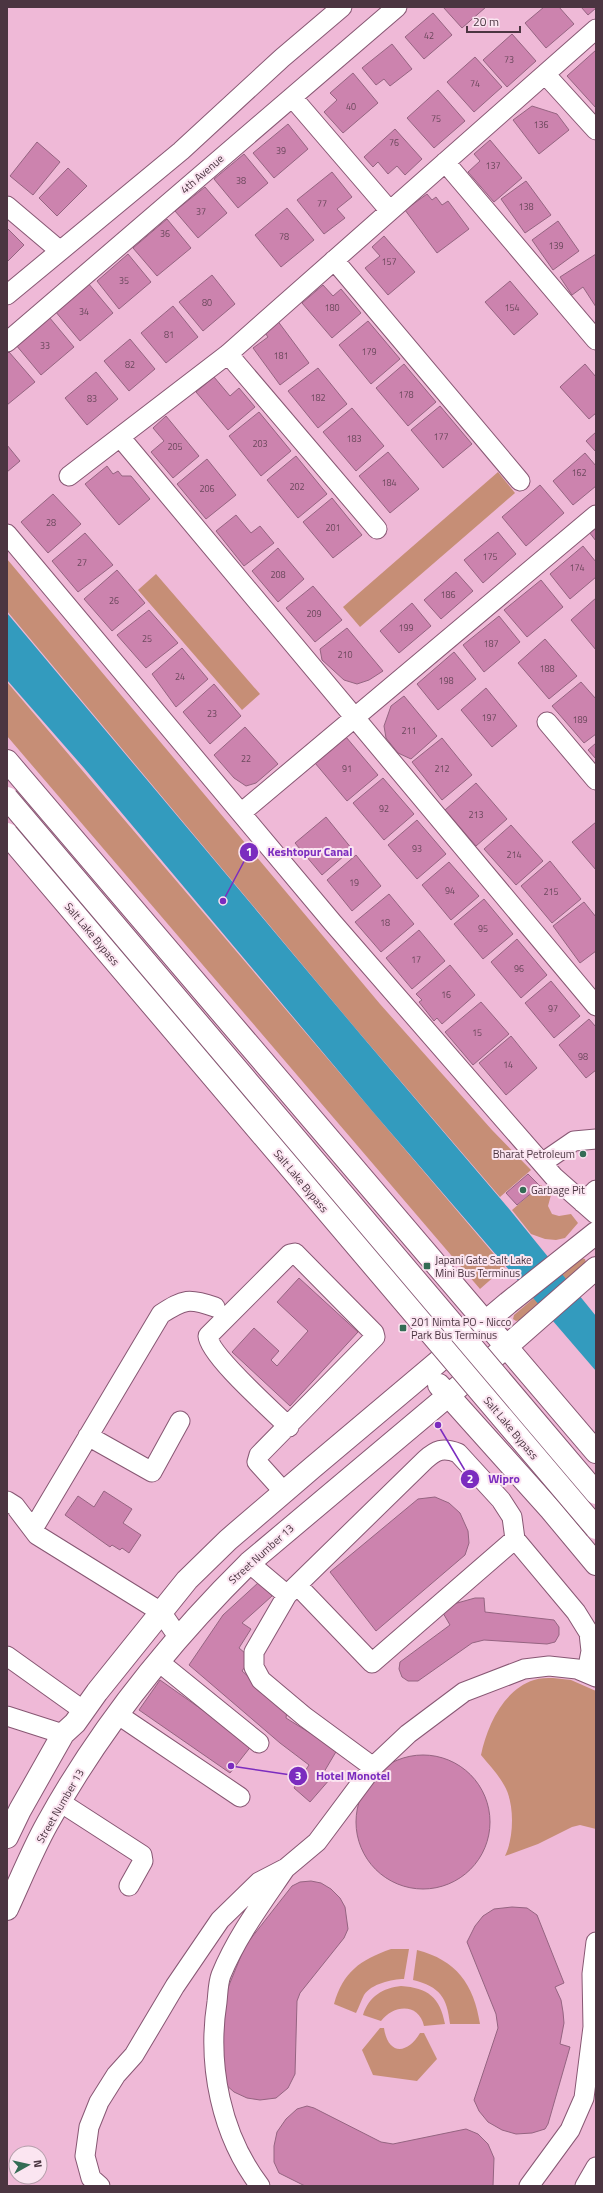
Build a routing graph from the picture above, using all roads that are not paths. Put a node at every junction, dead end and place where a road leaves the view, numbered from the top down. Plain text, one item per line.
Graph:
1 (342, 7) edge
2 (397, 7) edge
3 (596, 29) edge
4 (545, 74) junction
5 (292, 97) junction
6 (596, 130) edge
7 (181, 151) junction
8 (445, 162) junction
9 (200, 175) junction
10 (7, 206) edge
11 (390, 211) junction
12 (58, 250) junction
13 (334, 260) junction
14 (7, 294) edge
15 (596, 340) edge
16 (7, 342) edge
17 (228, 354) junction
18 (120, 437) junction
19 (69, 476) dead end
20 (520, 481) dead end
21 (596, 516) edge
22 (377, 529) dead end
23 (7, 534) edge
24 (356, 718) junction
25 (547, 722) dead end
26 (7, 761) edge
27 (596, 780) edge
28 (7, 798) edge
29 (241, 813) junction
30 (7, 834) edge
31 (590, 985) edge
32 (596, 1006) edge
33 (596, 1139) edge
34 (542, 1163) junction
35 (592, 1202) edge
36 (596, 1233) edge
37 (596, 1268) edge
38 (215, 1307) dead end
39 (486, 1322) junction
40 (506, 1347) junction
41 (427, 1372) junction
42 (448, 1396) junction
43 (180, 1421) dead end
44 (289, 1427) junction
45 (88, 1436) junction
46 (596, 1452) edge
47 (284, 1492) junction
48 (596, 1493) edge
49 (10, 1509) edge
50 (596, 1528) edge
51 (33, 1529) junction
52 (514, 1539) junction
53 (249, 1563) junction
54 (596, 1564) edge
55 (292, 1590) junction
56 (161, 1612) junction
57 (178, 1638) junction
58 (7, 1656) edge
59 (160, 1662) junction
60 (592, 1675) edge
61 (84, 1711) junction
62 (118, 1714) junction
63 (7, 1716) edge
64 (63, 1734) junction
65 (259, 1743) dead end
66 (373, 1767) junction
67 (240, 1797) dead end
68 (60, 1802) junction
69 (7, 1837) edge
70 (286, 1868) junction
71 (129, 1886) dead end
72 (7, 1909) edge
73 (596, 1942) edge
74 (596, 2167) edge
75 (100, 2186) edge
76 (260, 2186) edge
77 (528, 2186) edge
78 (585, 2186) edge

1 - 7 street
2 - 5 street, 4th Avenue
3 - 4 street
4 - 6 street
4 - 8 street
5 - 9 street, 4th Avenue
5 - 11 street
7 - 9 street
7 - 12 street
8 - 11 street
8 - 15 street
9 - 16 street, 4th Avenue
10 - 12 street
11 - 13 street
12 - 14 street
13 - 17 street
13 - 20 street
17 - 18 street
17 - 22 street
18 - 19 street
18 - 24 street
21 - 24 street
23 - 29 street
24 - 29 street
24 - 31 street
25 - 27 street
26 - 39 main road
28 - 48 main road, bridge
29 - 34 street
30 - 50 main road, Salt Lake Bypass, bridge
31 - 32 street
33 - 34 street
34 - 35 street
36 - 39 main road
37 - 40 main road, Street Number 13
38 - 45 street
39 - 40 main road
39 - 41 main road
40 - 42 main road, Street Number 13
40 - 46 main road
41 - 42 main road
41 - 47 main road
42 - 53 main road, Street Number 13
42 - 54 main road
43 - 45 street
44 - 44 street
44 - 47 street
45 - 51 street
47 - 56 main road
49 - 51 street
51 - 56 street
52 - 55 street
52 - 55 street
52 - 60 street
53 - 55 street
53 - 57 main road, Street Number 13
55 - 66 street
56 - 57 street
56 - 61 main road
57 - 59 main road, Street Number 13
58 - 61 street
59 - 62 main road, Street Number 13
59 - 65 street
60 - 66 street
61 - 64 main road
62 - 67 street
62 - 68 main road, Street Number 13
63 - 64 street
64 - 69 main road
66 - 70 street
68 - 71 street
68 - 72 main road, Street Number 13
70 - 75 street
70 - 76 street
73 - 77 street
74 - 78 street

